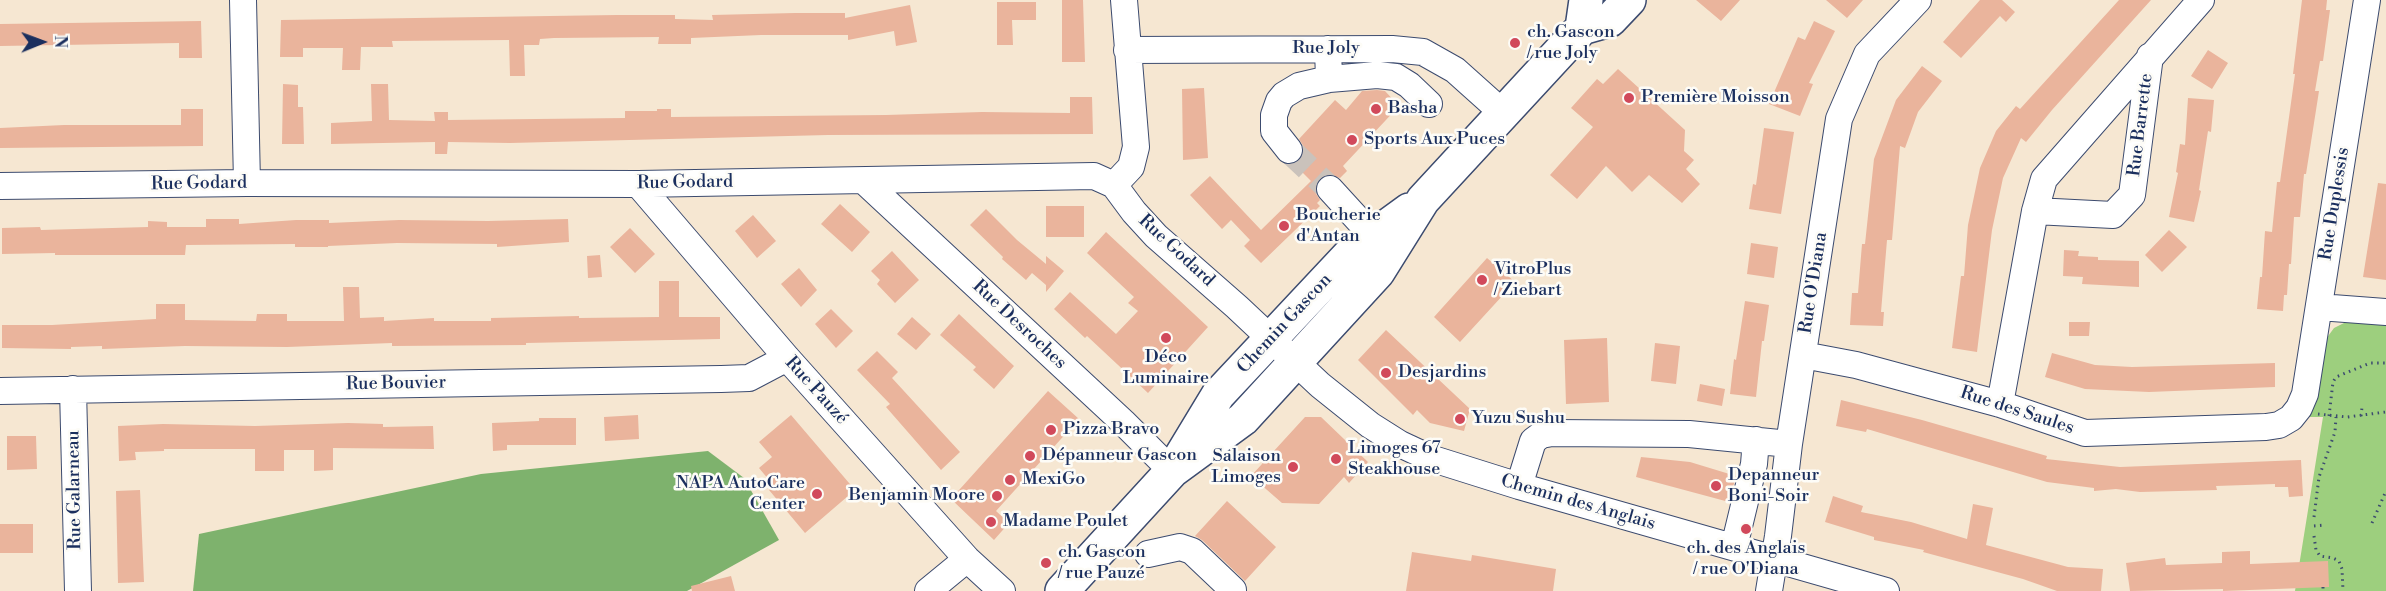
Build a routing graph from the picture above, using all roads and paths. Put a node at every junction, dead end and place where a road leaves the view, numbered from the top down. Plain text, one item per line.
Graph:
1 (243, 0) edge
2 (1124, 0) edge
3 (1629, 0) edge
4 (1918, 0) edge
5 (2201, 0) edge
6 (2367, 0) edge
7 (1584, 14) edge
8 (1328, 49) junction
9 (1392, 49) junction
10 (1127, 50) junction
11 (2150, 56) junction
12 (1392, 76) junction
13 (1329, 79) junction
14 (1429, 104) dead end
15 (1503, 113) junction
16 (1289, 150) tunnel mouth
17 (864, 181) junction
18 (247, 183) junction
19 (638, 184) junction
20 (1114, 185) junction
21 (0, 186) edge
22 (1330, 189) tunnel mouth
23 (1423, 200) junction
24 (2035, 211) junction
25 (1373, 236) junction
26 (2319, 307) junction
27 (2386, 312) edge
28 (1271, 339) junction
29 (1803, 355) junction
30 (787, 358) junction
31 (1296, 362) junction
32 (2386, 363) edge
33 (73, 389) junction
34 (0, 391) edge
35 (2000, 404) junction
36 (2362, 407) dead end
37 (2305, 411) junction
38 (2386, 412) edge
39 (2329, 416) junction
40 (2361, 416) junction
41 (2337, 417) junction
42 (1756, 440) junction
43 (1789, 444) junction
44 (1172, 471) junction
45 (1750, 481) junction
46 (1784, 485) junction
47 (1519, 486) junction
48 (2386, 491) edge
49 (2314, 517) dead end
50 (2372, 523) dead end
51 (2325, 525) dead end
52 (2314, 526) dead end
53 (2314, 536) dead end
54 (1734, 548) junction
55 (1148, 554) dead end
56 (967, 559) junction
57 (1774, 559) junction
58 (1233, 590) edge
59 (63, 591) edge
60 (78, 591) edge
61 (928, 591) edge
62 (1002, 591) edge
63 (1062, 591) edge
64 (1769, 591) edge
65 (1886, 591) edge
66 (2343, 591) edge

1 - 18 street
2 - 10 street
3 - 7 main road, Chemin Gascon
4 - 29 street, Rue O'Diana
5 - 11 street, Rue Barrette
6 - 26 street, Rue Duplessis
7 - 15 main road, Chemin Gascon
8 - 9 street, Rue Joly
8 - 10 street, Rue Joly
8 - 13 street
9 - 12 street
9 - 15 street, Rue Joly
10 - 20 street
11 - 24 street, Rue Barrette
11 - 24 street, Rue Barrette
12 - 13 street
12 - 14 street
13 - 16 street
15 - 23 main road, Chemin Gascon
17 - 19 street, Rue Godard
17 - 20 street, Rue Godard
17 - 44 street, Rue Desroches
18 - 19 street, Rue Godard
18 - 21 street, Rue Godard
19 - 30 street, Rue Pauzé
20 - 28 street, Rue Godard
22 - 25 street
23 - 25 main road, Chemin Gascon
23 - 31 main road, Chemin Gascon
24 - 35 street, Rue Barrette
25 - 28 main road, Chemin Gascon
26 - 27 street
26 - 37 street, Rue Duplessis
28 - 31 street, Rue Godard
28 - 44 main road, Chemin Gascon
29 - 35 street, Rue des Saules
29 - 43 street, Rue O'Diana
30 - 33 street, Rue Bouvier
30 - 56 street, Rue Pauzé
31 - 44 main road, Chemin Gascon
31 - 47 street, Chemin des Anglais
32 - 39 path
33 - 34 street, Rue Bouvier
33 - 60 street, Rue Galarneau
35 - 37 street, Rue des Saules
36 - 40 path
37 - 39 path
38 - 40 path
39 - 41 path
40 - 41 path
41 - 49 path
42 - 43 street
42 - 45 street
42 - 47 street
43 - 46 street, Rue O'Diana
44 - 63 main road, Chemin Gascon
45 - 46 street
45 - 54 street
46 - 57 street, Rue O'Diana
47 - 54 street, Chemin des Anglais
48 - 50 path
51 - 52 path
53 - 66 path
54 - 57 street, Chemin des Anglais
55 - 58 street
56 - 61 street
56 - 62 street, Rue Pauzé
57 - 64 street, Rue O'Diana
57 - 65 street, Chemin des Anglais
59 - 60 street

